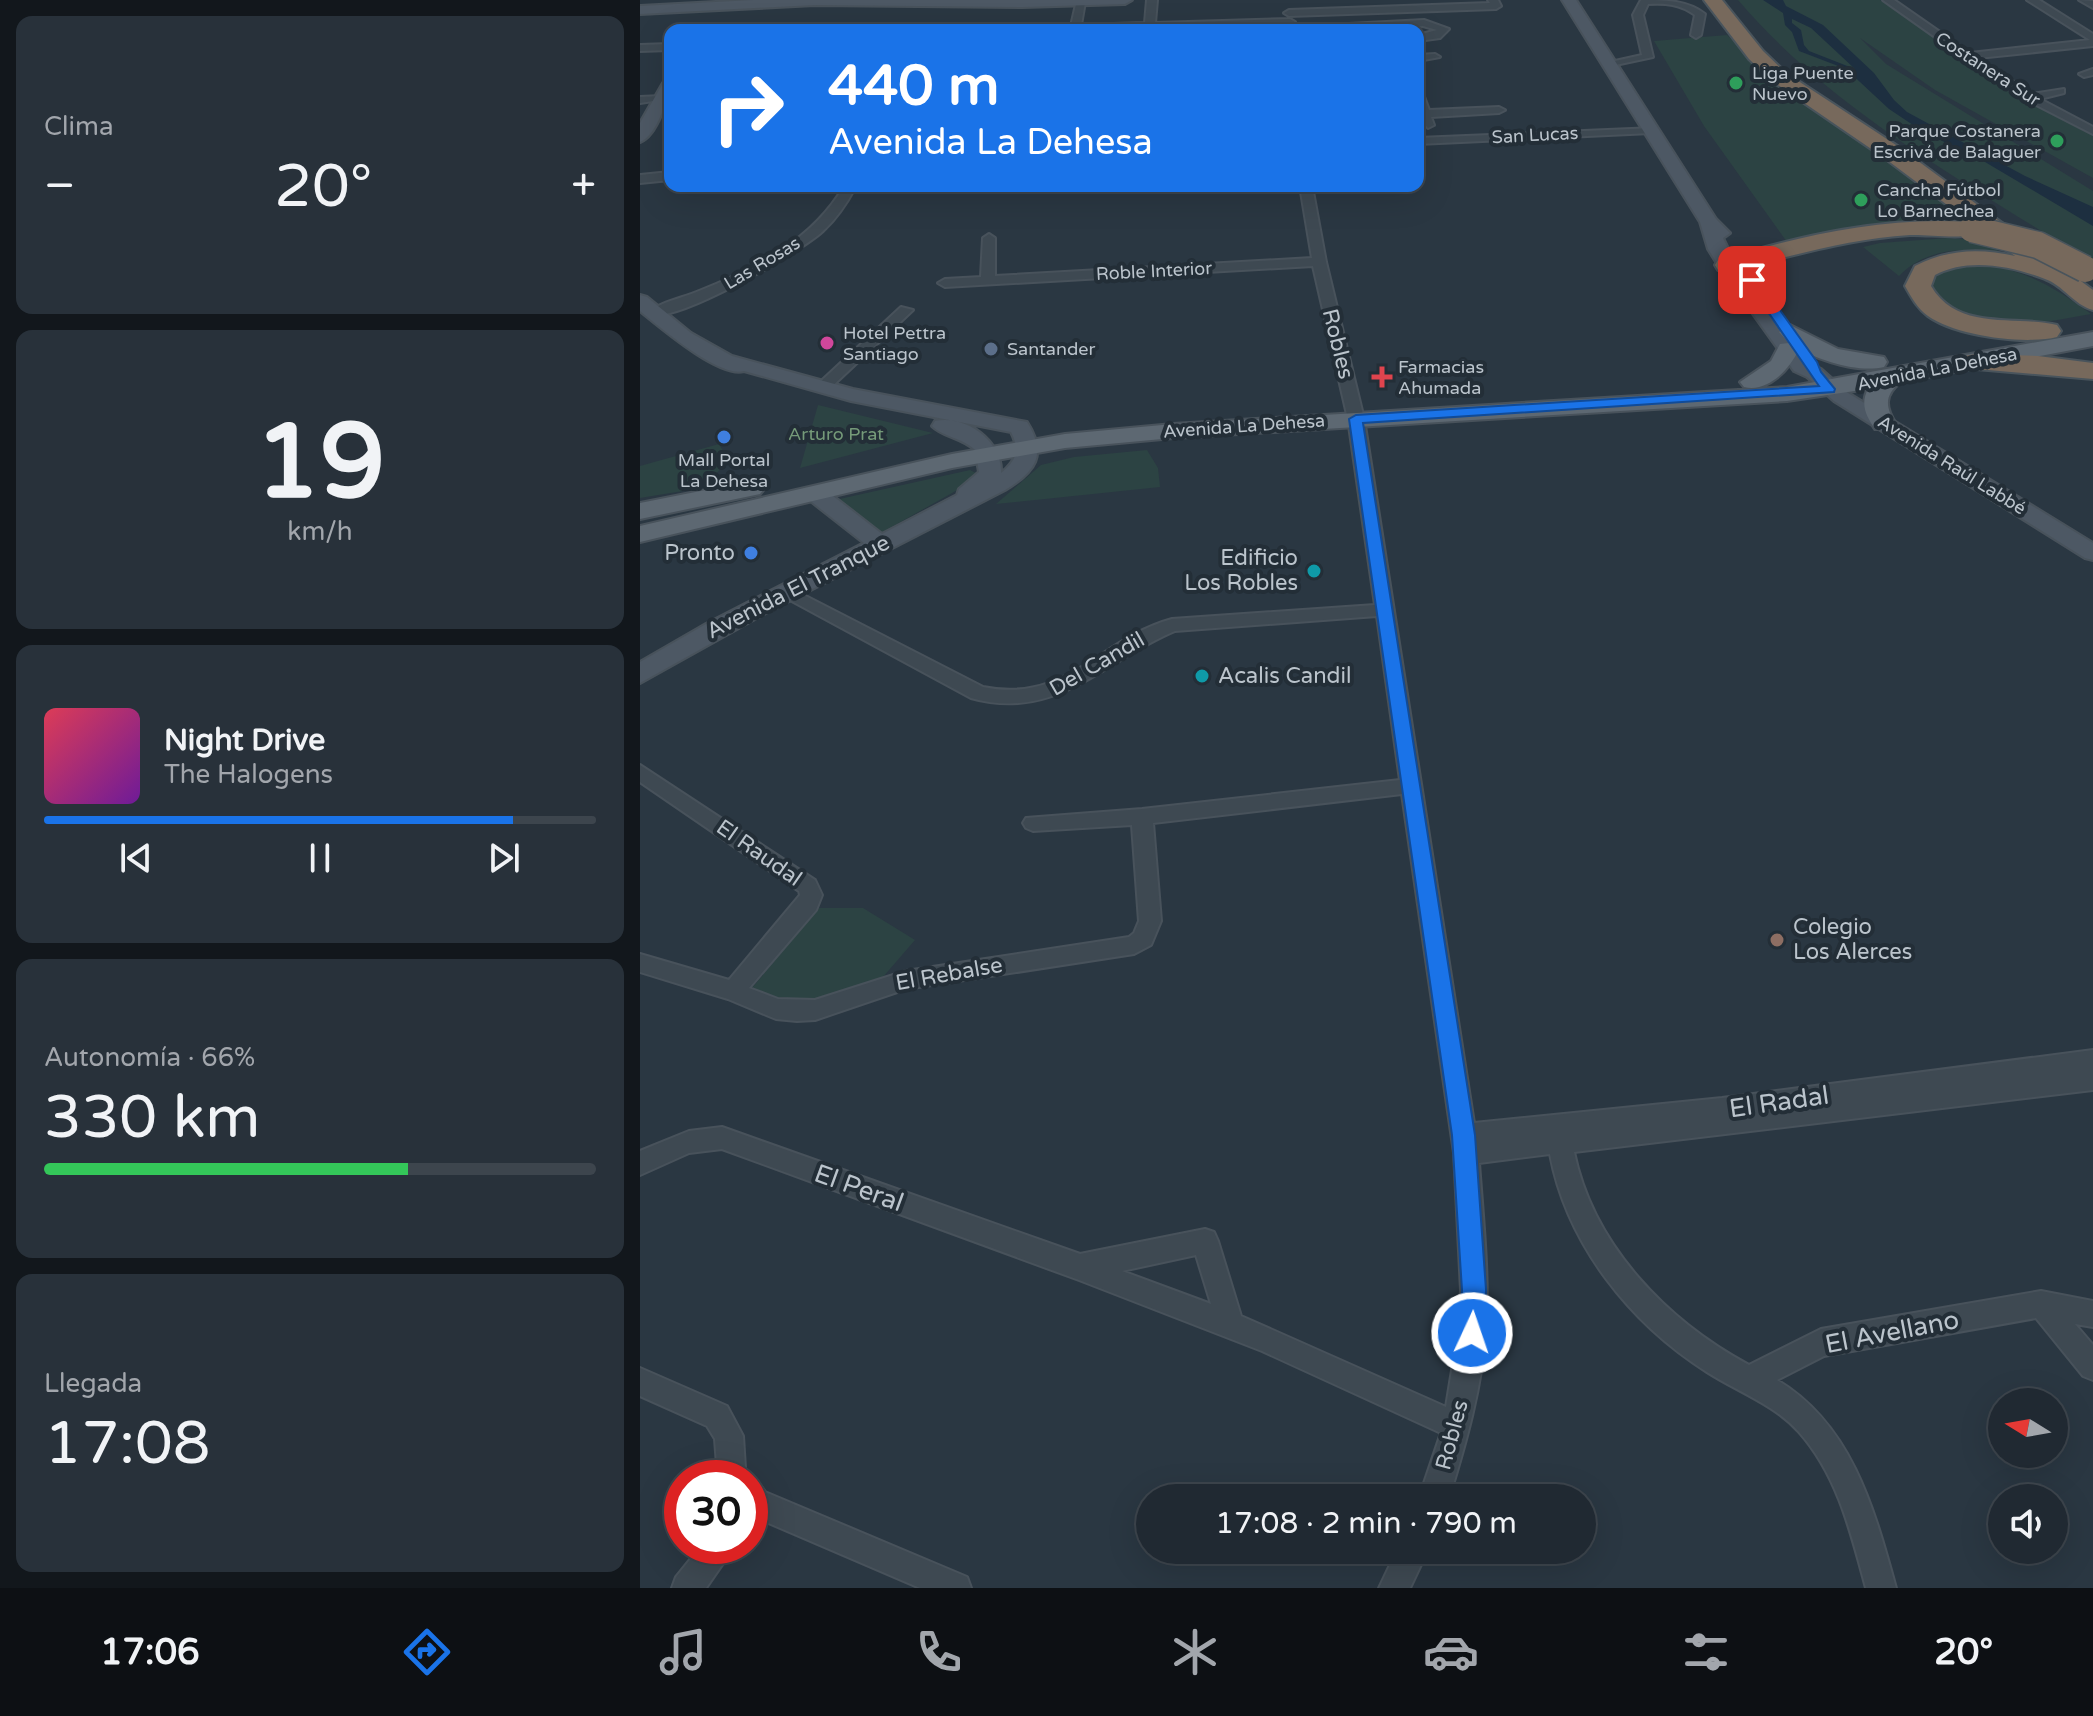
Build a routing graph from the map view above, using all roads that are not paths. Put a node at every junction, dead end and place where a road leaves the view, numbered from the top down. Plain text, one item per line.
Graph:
1 (830, 0) edge
2 (1125, 0) edge
3 (1152, 0) edge
4 (1288, 0) edge
5 (1493, 0) edge
6 (1569, 0) edge
7 (1692, 0) edge
8 (1713, 0) edge
9 (1723, 0) edge
10 (1737, 0) edge
11 (1888, 0) edge
12 (2032, 0) edge
13 (2084, 0) edge
14 (809, 1) edge
15 (973, 1) edge
16 (729, 2) edge
17 (1080, 2) edge
18 (673, 4) edge
19 (2093, 5) edge
20 (640, 8) edge
21 (687, 24) edge
22 (1076, 24) edge
23 (1147, 24) edge
24 (1290, 24) edge
25 (1696, 35) dead end
26 (1751, 36) junction
27 (1424, 37) edge
28 (2093, 41) edge
29 (664, 47) edge
30 (640, 48) edge
31 (1967, 56) junction
32 (1435, 57) dead end
33 (1424, 58) edge
34 (1610, 65) junction
35 (2060, 91) dead end
36 (664, 94) edge
37 (2030, 98) junction
38 (661, 99) junction
39 (640, 100) edge
40 (1499, 110) dead end
41 (1424, 114) edge
42 (2093, 114) edge
43 (2071, 119) junction
44 (1424, 121) edge
45 (1651, 130) junction
46 (2093, 131) edge
47 (640, 137) edge
48 (1432, 140) junction
49 (1424, 141) edge
50 (664, 177) edge
51 (640, 179) edge
52 (846, 192) edge
53 (1307, 192) edge
54 (989, 238) dead end
55 (1732, 258) junction
56 (1319, 262) junction
57 (2085, 279) edge
58 (988, 281) junction
59 (945, 283) dead end
60 (2093, 302) edge
61 (647, 307) edge
62 (906, 310) dead end
63 (2089, 329) edge
64 (2048, 331) junction
65 (1789, 341) junction
66 (722, 359) junction
67 (1975, 362) junction
68 (1884, 370) junction
69 (2093, 371) edge
70 (1822, 381) junction
71 (1752, 382) junction
72 (822, 388) junction
73 (1354, 412) junction
74 (1884, 424) junction
75 (1024, 436) junction
76 (982, 446) junction
77 (816, 494) junction
78 (958, 502) junction
79 (640, 511) edge
80 (640, 534) edge
81 (881, 545) junction
82 (2093, 553) edge
83 (786, 593) junction
84 (1384, 610) junction
85 (640, 674) edge
86 (640, 772) edge
87 (1410, 786) junction
88 (1142, 817) junction
89 (1033, 823) dead end
90 (640, 963) edge
91 (733, 991) junction
92 (2093, 1060) edge
93 (2093, 1080) edge
94 (1559, 1136) junction
95 (1465, 1144) junction
96 (640, 1164) edge
97 (1079, 1267) junction
98 (2041, 1304) junction
99 (2093, 1314) edge
100 (1230, 1325) junction
101 (2093, 1366) edge
102 (1748, 1380) junction
103 (640, 1382) edge
104 (1457, 1426) junction
105 (730, 1460) edge
106 (1438, 1484) edge
107 (768, 1509) edge
108 (706, 1564) edge
109 (1406, 1564) edge
110 (687, 1588) edge
111 (956, 1588) edge
112 (1394, 1588) edge
113 (1881, 1588) edge

1 - 14 main road
2 - 17 main road
3 - 23 street
4 - 24 street
5 - 24 street
6 - 34 main road, Avenida Raúl Labbé
7 - 26 highway
8 - 26 highway
9 - 26 highway
10 - 26 highway
11 - 31 street, Costanera Sur
12 - 28 street
13 - 19 street
14 - 15 main road
14 - 16 main road
15 - 17 main road
16 - 18 main road
17 - 22 street
18 - 20 main road
18 - 21 main road
24 - 27 street
25 - 34 street
26 - 57 highway
28 - 31 street
29 - 30 street
31 - 37 street, Costanera Sur
32 - 33 street
34 - 45 main road, Avenida Raúl Labbé
35 - 37 street
36 - 38 main road
37 - 43 street, Costanera Sur
38 - 39 street
38 - 47 main road
40 - 41 street
42 - 43 street
43 - 46 street, Costanera Sur
44 - 48 street
45 - 48 street, San Lucas
45 - 55 main road, Avenida Raúl Labbé
48 - 49 street, San Lucas
50 - 51 street
52 - 61 street, Las Rosas
53 - 56 street, Robles
54 - 58 street
55 - 57 highway, bridge
55 - 65 main road, Avenida Raúl Labbé
56 - 58 street, Roble Interior
56 - 73 street, Robles
57 - 60 highway
57 - 64 highway
58 - 59 street, Roble Interior
61 - 66 main road
62 - 72 street
63 - 64 main road, Avenida La Dehesa
63 - 67 main road, Avenida La Dehesa
64 - 68 main road, Avenida La Dehesa
65 - 68 main road
65 - 70 main road, Avenida Raúl Labbé
65 - 71 main road
66 - 72 main road
66 - 76 main road
67 - 68 main road, Avenida La Dehesa
67 - 69 highway
68 - 70 main road, Avenida La Dehesa
68 - 74 main road
70 - 71 main road, Avenida La Dehesa
70 - 73 main road, Avenida La Dehesa
70 - 74 main road, Avenida Raúl Labbé
71 - 73 main road, Avenida La Dehesa
72 - 75 main road
73 - 75 main road, Avenida La Dehesa
73 - 84 street, Robles
74 - 82 main road, Avenida Raúl Labbé
75 - 76 main road, Avenida La Dehesa
75 - 78 main road, Avenida El Tranque
76 - 77 main road, Avenida La Dehesa
76 - 78 main road, Avenida El Tranque
76 - 79 main road, Avenida La Dehesa
77 - 80 main road, Avenida La Dehesa
77 - 81 main road
78 - 81 main road, Avenida El Tranque
81 - 83 main road, Avenida El Tranque
83 - 84 street, Del Candil
83 - 85 main road, Avenida El Tranque
84 - 87 street, Robles
86 - 91 street, El Raudal
87 - 88 street
87 - 95 street, Robles
88 - 89 street
88 - 91 street, El Rebalse
90 - 91 street, El Rebalse
92 - 94 street, El Radal
93 - 94 street, El Radal
94 - 95 street, El Radal
94 - 102 street
95 - 104 street, Robles
96 - 97 street, El Peral
97 - 100 street, El Peral
97 - 100 street
98 - 99 street, El Avellano
98 - 101 street
98 - 102 street, El Avellano
100 - 104 street, El Peral
102 - 113 street
103 - 105 street
104 - 106 street, Robles
107 - 111 street
108 - 110 street
109 - 112 street

